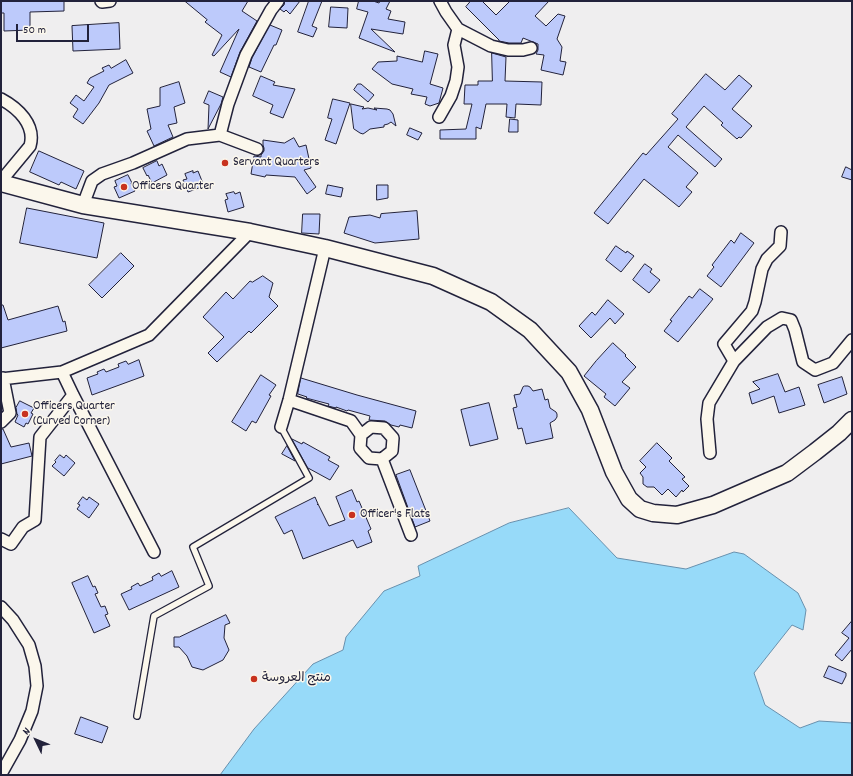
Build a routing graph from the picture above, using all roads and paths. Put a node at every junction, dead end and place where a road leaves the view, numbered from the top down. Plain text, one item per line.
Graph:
1 (101, 1) edge
2 (110, 1) edge
3 (278, 1) edge
4 (440, 1) edge
5 (458, 29) junction
6 (531, 48) dead end
7 (1, 99) edge
8 (439, 117) dead end
9 (220, 135) junction
10 (257, 149) dead end
11 (1, 182) edge
12 (83, 205) junction
13 (250, 232) junction
14 (782, 232) dead end
15 (325, 248) junction
16 (852, 340) edge
17 (734, 361) junction
18 (62, 372) junction
19 (2, 378) edge
20 (73, 395) junction
21 (288, 400) junction
22 (852, 420) edge
23 (1, 422) edge
24 (281, 428) joint
25 (361, 435) junction
26 (710, 453) dead end
27 (382, 459) junction
28 (410, 535) dead end
29 (1, 539) edge
30 (154, 552) dead end
31 (1, 607) edge
32 (137, 716) dead end
33 (1, 774) edge

1 - 2 street
3 - 9 street
4 - 5 street
5 - 6 street
5 - 8 street
7 - 11 street
9 - 10 street
9 - 12 street
11 - 12 main road
12 - 13 main road
13 - 15 main road
13 - 18 street
14 - 17 street
15 - 21 street
15 - 22 main road
16 - 17 street
17 - 26 street
18 - 19 street
18 - 20 street
19 - 23 street
20 - 29 street
20 - 30 street
21 - 24 street
21 - 25 street
24 - 32 lane
25 - 27 street
25 - 27 street
27 - 28 street
31 - 33 street

